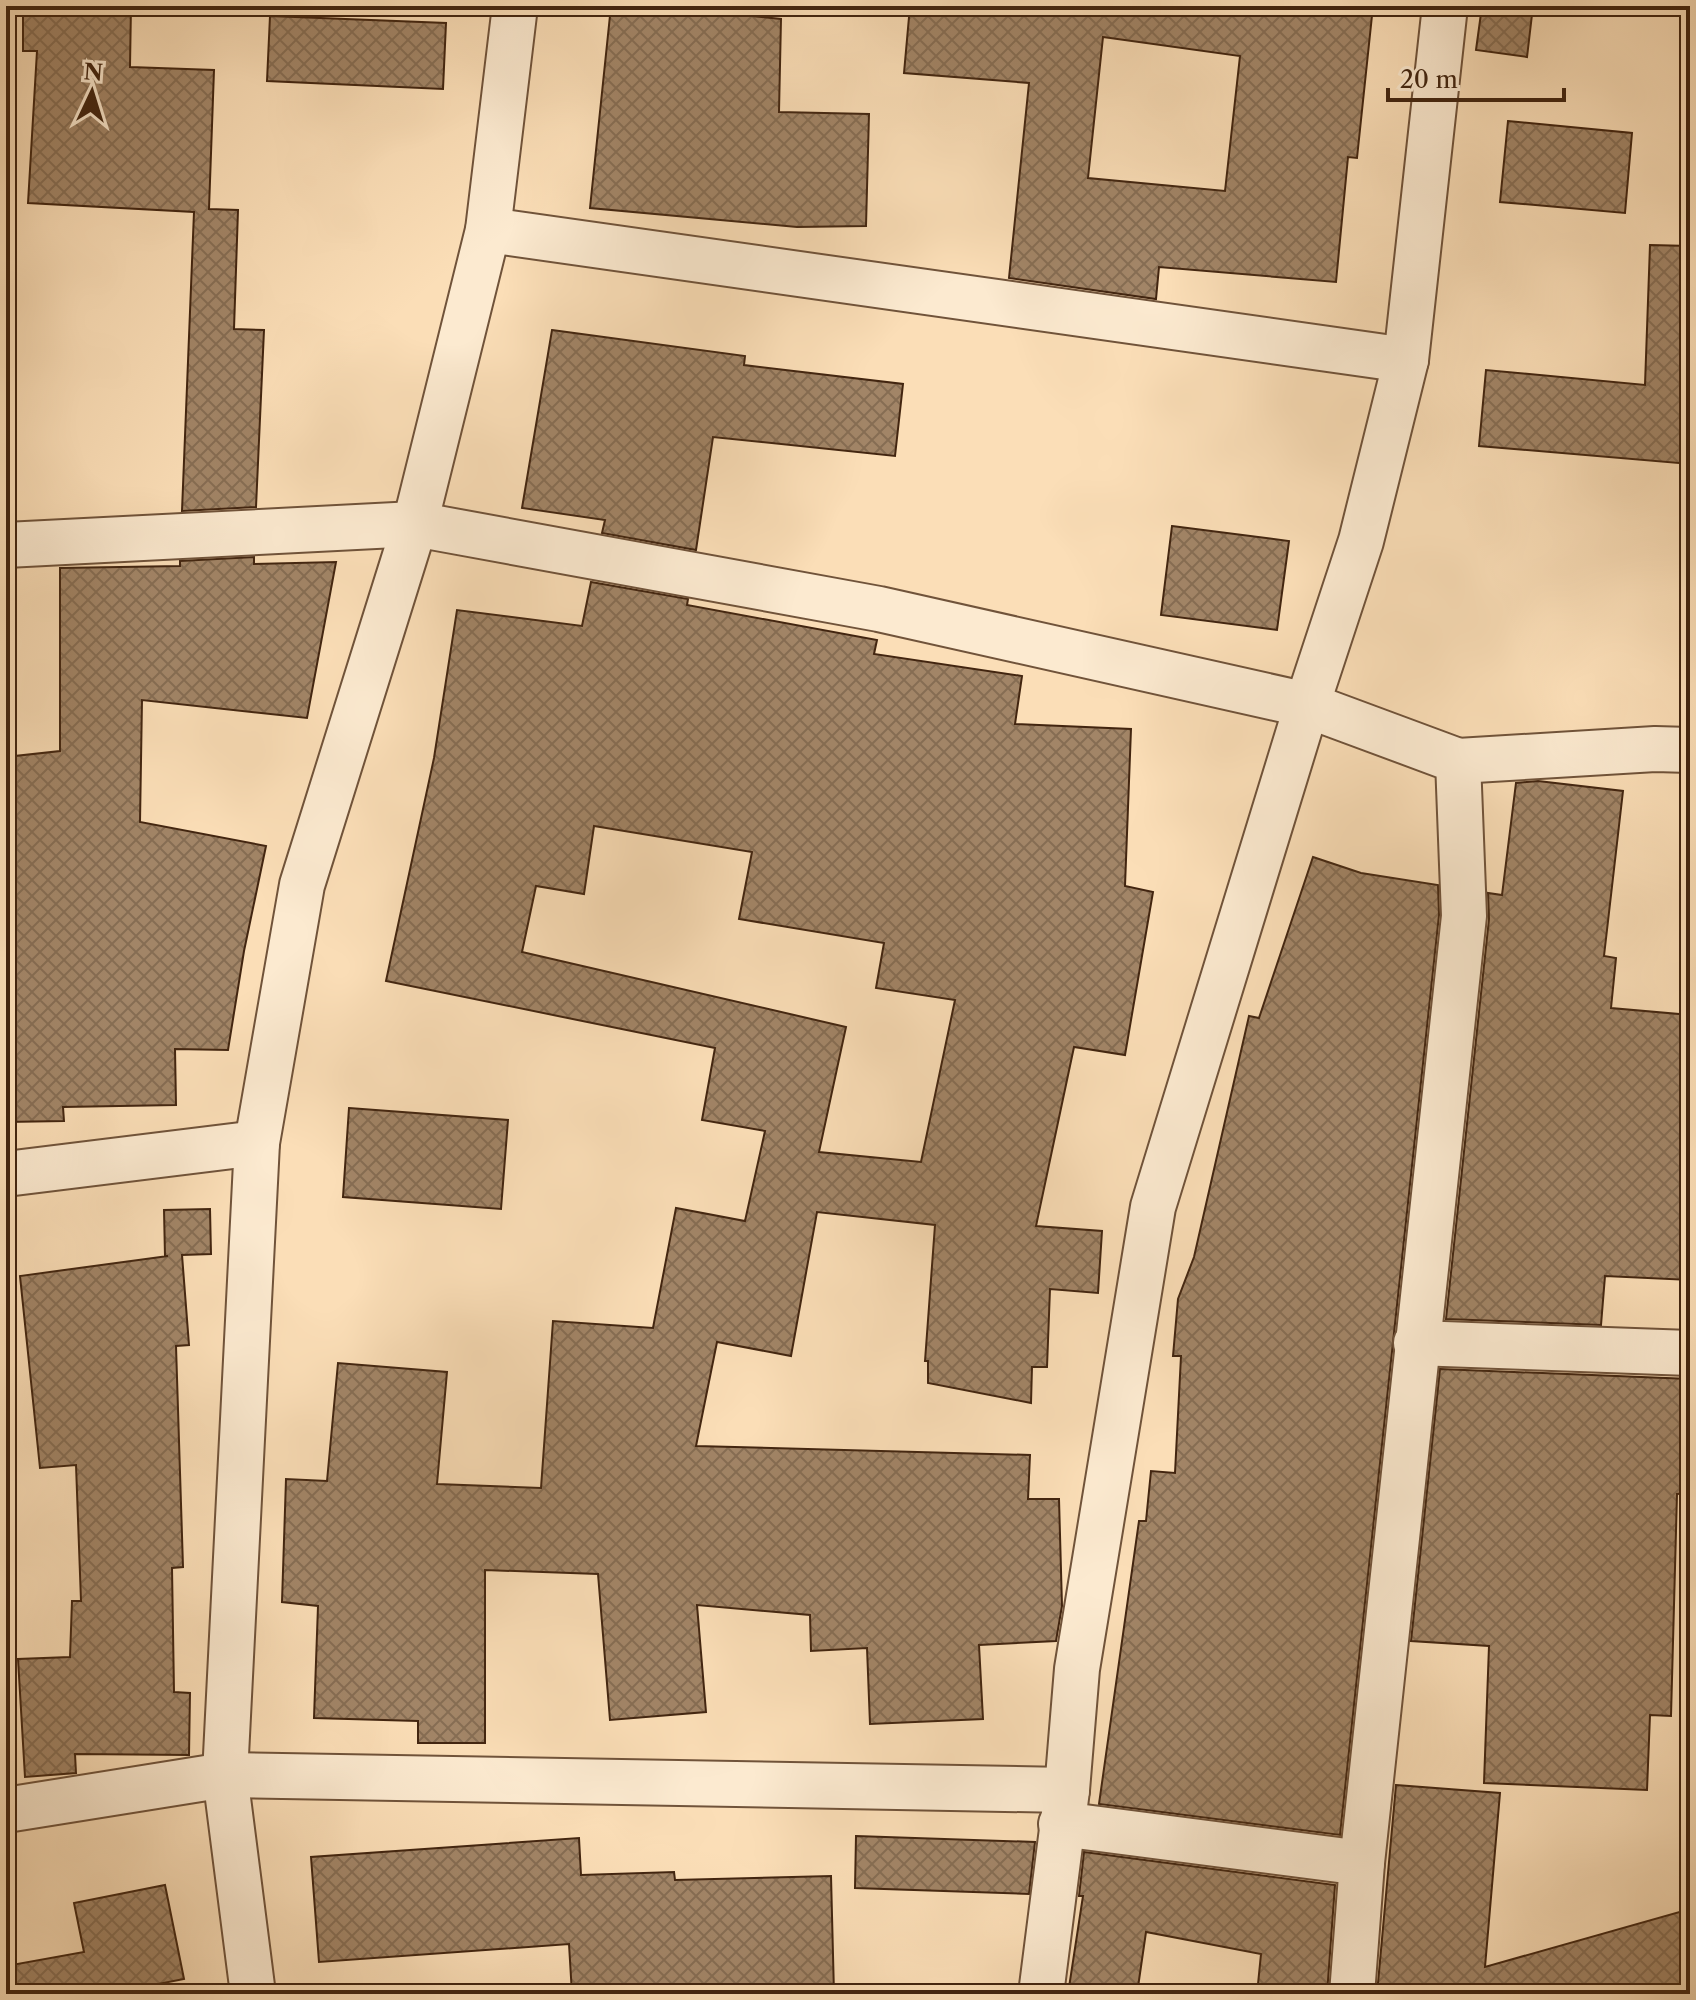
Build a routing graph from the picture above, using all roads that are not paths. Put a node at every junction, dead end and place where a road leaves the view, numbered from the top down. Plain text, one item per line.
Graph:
1 (515, 6) edge
2 (1445, 6) edge
3 (488, 230) junction
4 (1406, 360) junction
5 (415, 524) junction
6 (6, 545) edge
7 (1307, 705) junction
8 (1690, 750) edge
9 (1458, 761) junction
10 (257, 1143) junction
11 (6, 1174) edge
12 (1416, 1343) junction
13 (1690, 1353) edge
14 (225, 1775) junction
15 (1064, 1807) junction
16 (6, 1810) edge
17 (1362, 1863) junction
18 (253, 1994) edge
19 (1041, 1994) edge
20 (1352, 1994) edge

1 - 3 street
2 - 4 street
3 - 4 street
3 - 5 street
4 - 7 street
5 - 6 street
5 - 7 street
5 - 10 street
7 - 9 street
7 - 15 street
8 - 9 street
9 - 12 street
10 - 11 street
10 - 14 street
12 - 13 street
12 - 17 street
14 - 15 street
14 - 16 street
14 - 18 street
15 - 17 street
15 - 19 street
17 - 20 street

